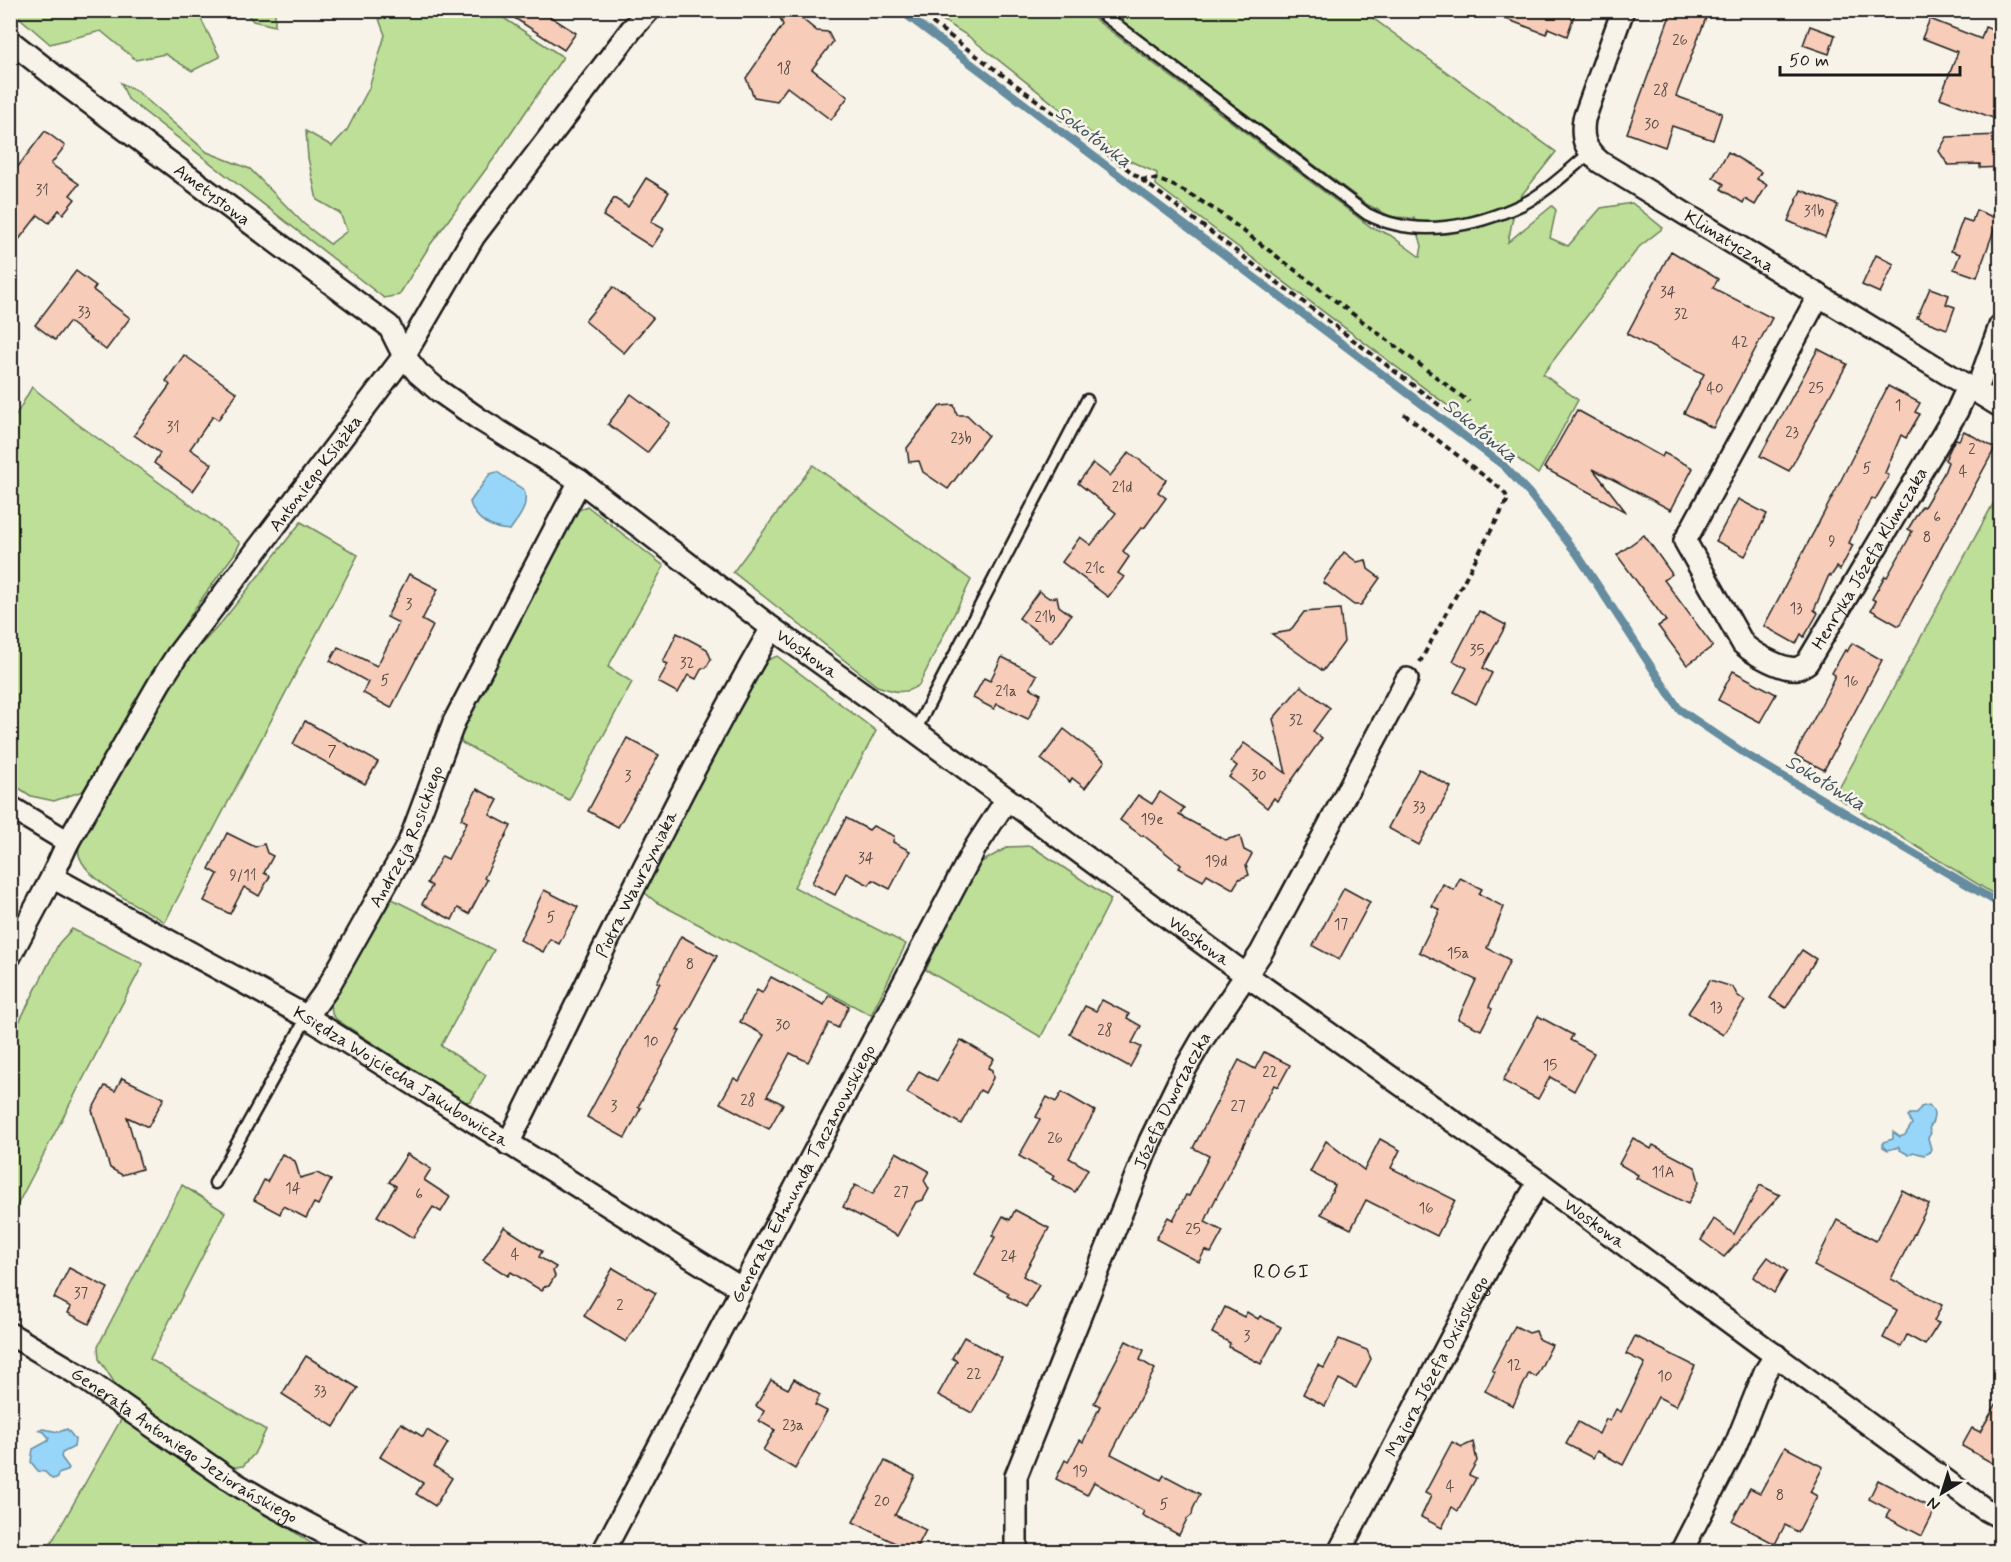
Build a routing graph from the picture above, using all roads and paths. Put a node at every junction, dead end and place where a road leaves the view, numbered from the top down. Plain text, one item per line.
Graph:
1 (650, 10) edge
2 (915, 10) edge
3 (1097, 10) edge
4 (1623, 10) edge
5 (10, 41) edge
6 (1590, 153) junction
7 (1141, 180) junction
8 (1819, 295) junction
9 (2001, 326) edge
10 (404, 356) junction
11 (1972, 389) junction
12 (1087, 400) dead end
13 (1469, 402) dead end
14 (2001, 406) edge
15 (1404, 414) dead end
16 (1500, 452) dead end
17 (580, 481) junction
18 (772, 628) junction
19 (1407, 679) joint
20 (915, 731) junction
21 (1007, 799) junction
22 (10, 807) edge
23 (68, 842) junction
24 (52, 877) junction
25 (10, 956) edge
26 (1246, 975) junction
27 (307, 1017) junction
28 (508, 1144) junction
29 (1539, 1182) junction
30 (215, 1183) dead end
31 (742, 1289) junction
32 (10, 1334) edge
33 (1776, 1355) junction
34 (2001, 1517) edge
35 (360, 1551) edge
36 (603, 1551) edge
37 (1016, 1551) edge
38 (1339, 1551) edge
39 (1681, 1551) edge

1 - 10 street, Antoniego Książka
2 - 7 path
3 - 6 lane
4 - 6 street
5 - 10 street, Ametystowa
6 - 8 street, Klimatyczna
7 - 13 path
7 - 16 path
8 - 11 street, Klimatyczna
8 - 11 street, Henryka Józefa Klimczaka
9 - 11 street
10 - 17 street, Woskowa
10 - 23 street, Antoniego Książka
11 - 14 street, Klimatyczna
12 - 20 lane
15 - 19 path
17 - 18 street, Woskowa
17 - 27 street, Andrzeja Rosickiego
18 - 20 street, Woskowa
18 - 28 street, Piotra Wawrzyniaka
19 - 26 street, Józefa Dworzaczka
20 - 21 street, Woskowa
21 - 26 street, Woskowa
21 - 31 street, Generała Edmunda Taczanowskiego
22 - 23 street
23 - 24 street, Antoniego Książka
24 - 25 street, Antoniego Książka
24 - 27 street, Księdza Wojciecha Jakubowicza
26 - 29 street, Woskowa
26 - 37 street, Józefa Dworzaczka
27 - 28 street, Księdza Wojciecha Jakubowicza
27 - 30 lane, Andrzeja Rosickiego
28 - 31 street, Księdza Wojciecha Jakubowicza
29 - 33 street, Woskowa
29 - 38 street, Majora Józefa Oxińskiego
31 - 36 street, Generała Edmunda Taczanowskiego
32 - 35 street, Generała Antoniego Jeziorańskiego
33 - 34 street, Woskowa
33 - 39 street

